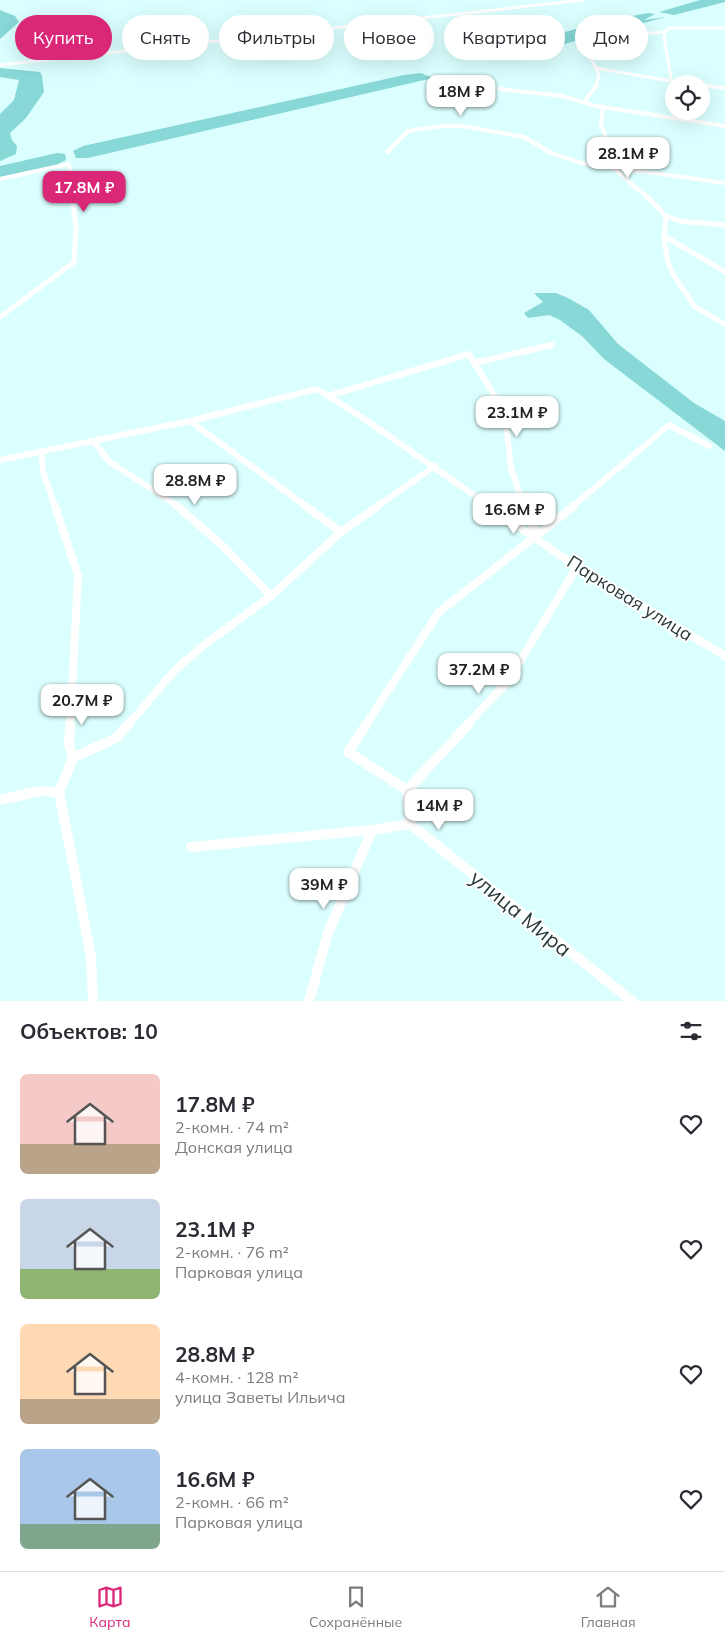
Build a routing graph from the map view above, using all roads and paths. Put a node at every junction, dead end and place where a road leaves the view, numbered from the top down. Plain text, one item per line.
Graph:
1 (583, 0) edge
2 (725, 28) edge
3 (665, 32) junction
4 (0, 65) edge
5 (595, 68) junction
6 (671, 75) edge
7 (665, 78) edge
8 (710, 86) edge
9 (725, 88) edge
10 (499, 89) dead end
11 (585, 101) junction
12 (602, 107) junction
13 (725, 126) edge
14 (387, 152) dead end
15 (610, 167) junction
16 (0, 179) edge
17 (725, 183) edge
18 (666, 216) junction
19 (684, 221) junction
20 (725, 225) edge
21 (665, 228) junction
22 (664, 236) junction
23 (725, 272) edge
24 (0, 317) edge
25 (725, 324) edge
26 (552, 345) dead end
27 (474, 363) junction
28 (328, 396) junction
29 (190, 421) junction
30 (93, 441) junction
31 (709, 446) dead end
32 (42, 452) junction
33 (0, 460) edge
34 (434, 466) junction
35 (341, 532) junction
36 (537, 537) junction
37 (577, 567) junction
38 (272, 596) junction
39 (725, 656) edge
40 (74, 758) junction
41 (408, 790) junction
42 (59, 792) junction
43 (0, 800) edge
44 (410, 824) junction
45 (372, 830) junction
46 (191, 847) dead end
47 (93, 1001) edge
48 (309, 1001) edge
49 (632, 1001) edge

1 - 4 street
2 - 3 street
3 - 5 street
3 - 6 street
5 - 7 street
5 - 11 street
8 - 9 street
10 - 11 street
11 - 12 street
12 - 13 street
12 - 15 street
14 - 15 street
15 - 17 street
15 - 18 street
16 - 24 street
18 - 19 street
18 - 21 street
19 - 20 street
19 - 21 street
21 - 22 street
22 - 23 street
22 - 25 street
26 - 27 street
27 - 28 street, Парковая улица
27 - 36 street, Парковая улица
28 - 29 street, Парковая улица
28 - 34 street, Парковая улица
29 - 30 street
29 - 35 street
30 - 32 street
30 - 38 street
31 - 36 street
32 - 33 street
32 - 40 street
34 - 35 street
34 - 36 street, Парковая улица
35 - 38 street
36 - 37 street, Парковая улица
36 - 41 street
37 - 39 street, Парковая улица
37 - 41 street
38 - 40 street
40 - 42 street
41 - 44 street
42 - 43 street
42 - 47 street
44 - 45 street
44 - 49 street, улица Мира
45 - 46 street
45 - 48 street

